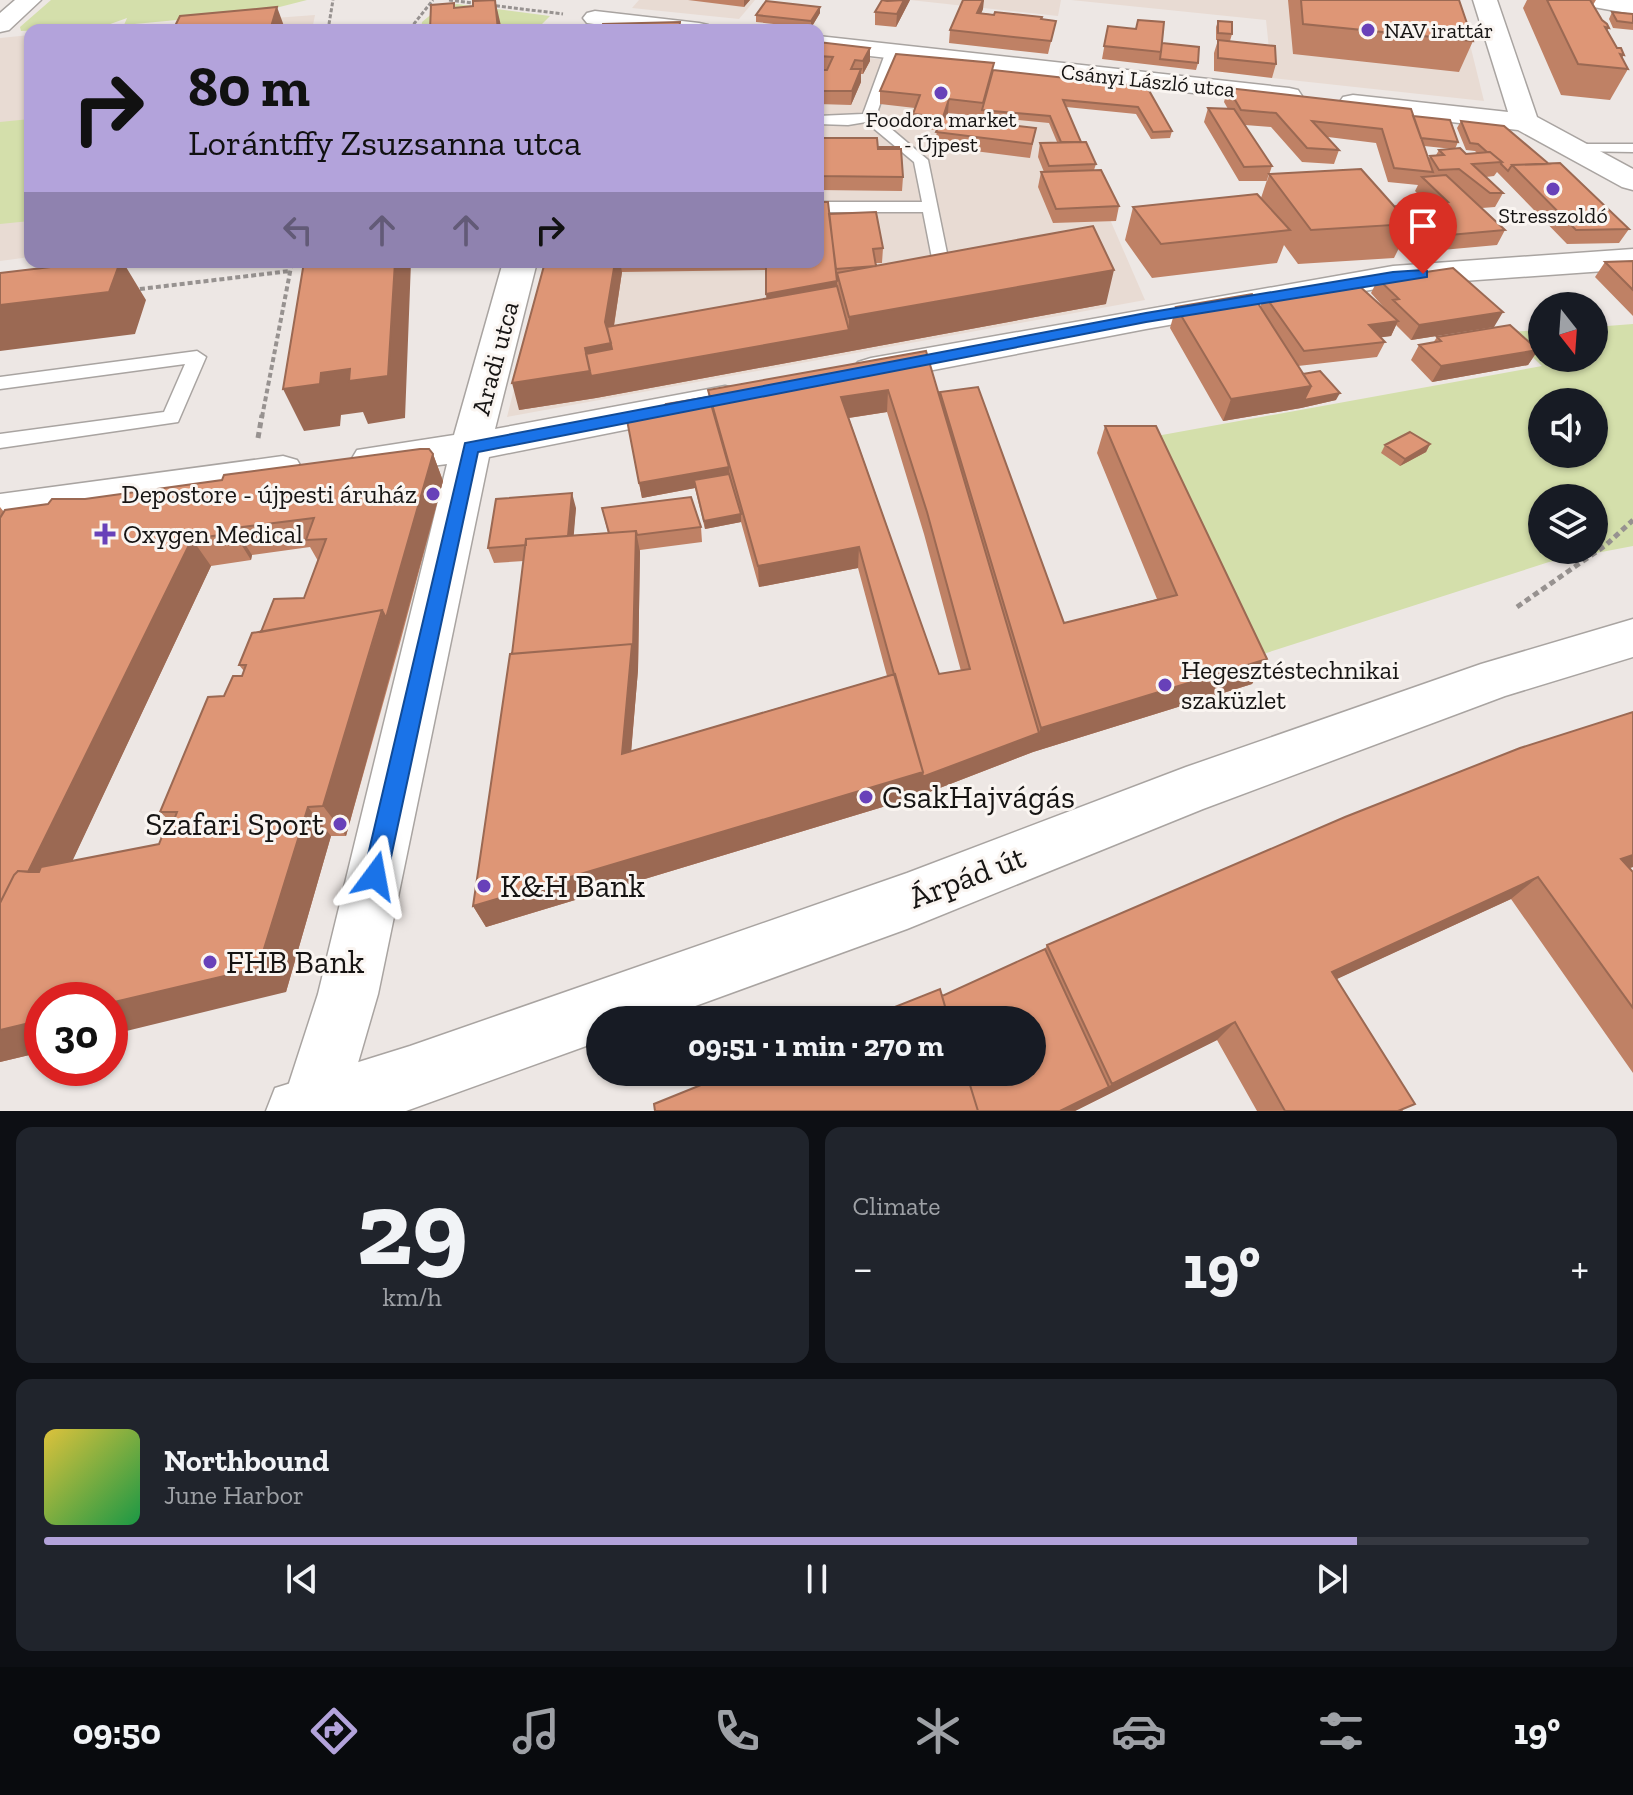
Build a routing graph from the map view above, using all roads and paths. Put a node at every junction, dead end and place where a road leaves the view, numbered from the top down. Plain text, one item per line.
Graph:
1 (29, 0) edge
2 (333, 0) edge
3 (433, 0) edge
4 (449, 0) edge
5 (1485, 0) edge
6 (1590, 0) edge
7 (1633, 7) edge
8 (599, 16) edge
9 (329, 24) edge
10 (414, 24) edge
11 (656, 24) edge
12 (0, 25) edge
13 (824, 44) edge
14 (892, 51) junction
15 (869, 117) junction
16 (824, 120) edge
17 (1525, 122) junction
18 (1575, 148) junction
19 (1633, 148) edge
20 (1633, 181) edge
21 (824, 207) edge
22 (930, 207) junction
23 (940, 258) edge
24 (1633, 259) edge
25 (291, 268) edge
26 (518, 268) edge
27 (290, 271) junction
28 (119, 291) edge
29 (831, 378) edge
30 (0, 383) edge
31 (752, 393) edge
32 (0, 441) edge
33 (471, 447) junction
34 (251, 474) junction
35 (0, 509) edge
36 (1633, 520) edge
37 (1517, 607) dead end
38 (1633, 638) edge
39 (308, 1110) edge

1 - 12 street
2 - 9 path
3 - 10 path
4 - 8 path
5 - 17 street
6 - 7 street
8 - 11 street
13 - 14 street, Csányi László utca
14 - 15 lane
14 - 17 street, Csányi László utca
15 - 16 lane
15 - 22 lane
17 - 18 street
18 - 19 lane
18 - 20 street
21 - 22 lane
22 - 23 lane
24 - 29 street
25 - 27 path
26 - 33 street, Aradi utca
27 - 28 path
27 - 34 path
30 - 32 lane
31 - 33 street
33 - 34 street
33 - 39 street, Aradi utca
34 - 35 street
36 - 37 path
38 - 39 street, Árpád út

